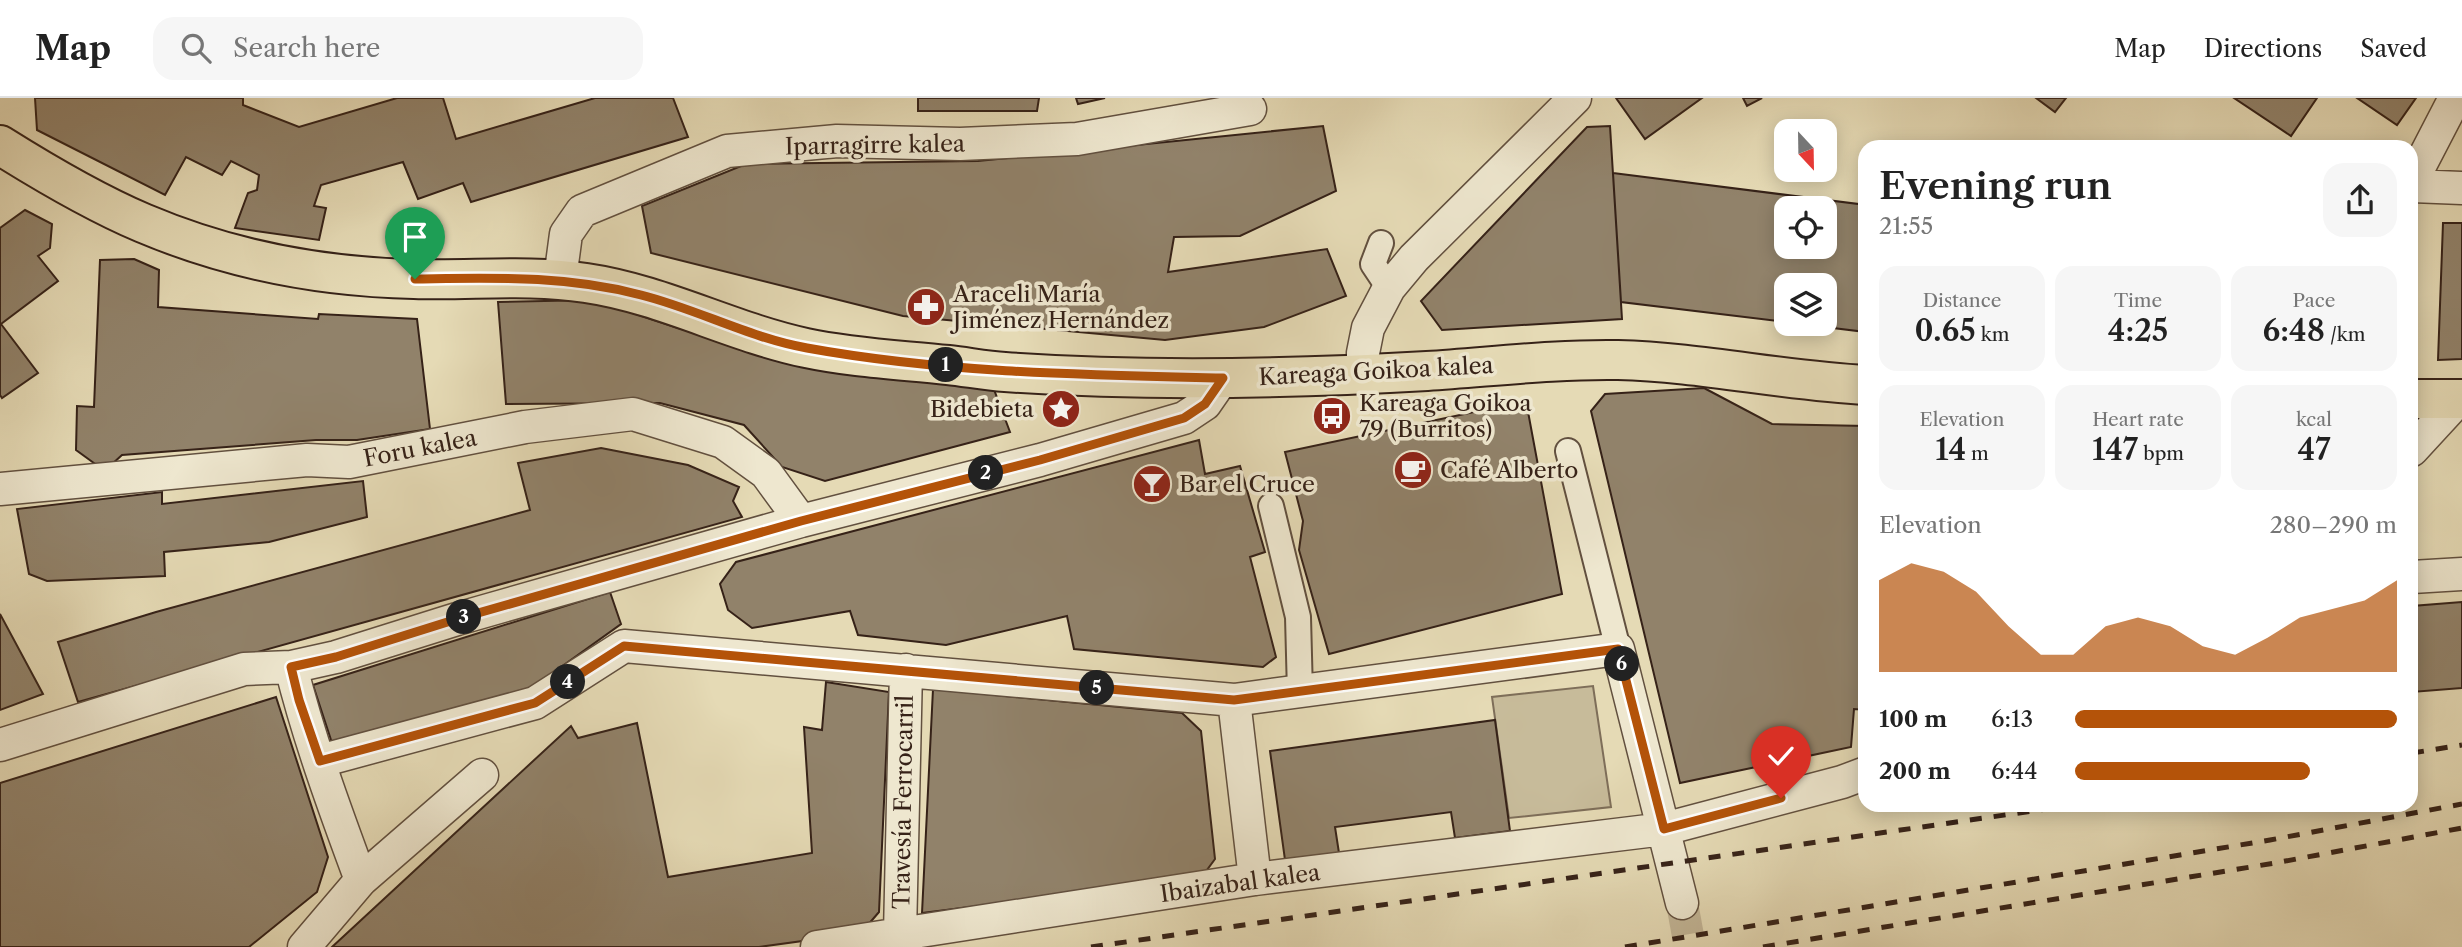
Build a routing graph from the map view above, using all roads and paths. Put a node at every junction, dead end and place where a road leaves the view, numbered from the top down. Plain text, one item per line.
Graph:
1 (1575, 98) edge
2 (2455, 98) edge
3 (1250, 109) dead end
4 (5, 157) edge
5 (2418, 171) edge
6 (2418, 184) edge
7 (2462, 188) edge
8 (1381, 243) dead end
9 (560, 279) junction
10 (1389, 288) junction
11 (1363, 373) junction
12 (1223, 378) junction
13 (1858, 385) edge
14 (2418, 399) edge
15 (2460, 399) edge
16 (2418, 444) edge
17 (1568, 451) dead end
18 (0, 489) edge
19 (1271, 506) dead end
20 (801, 521) junction
21 (2462, 574) edge
22 (2418, 577) edge
23 (1618, 649) junction
24 (291, 667) junction
25 (906, 670) junction
26 (1300, 693) junction
27 (1234, 700) junction
28 (0, 744) edge
29 (320, 761) junction
30 (482, 775) dead end
31 (1858, 776) edge
32 (1664, 829) junction
33 (1255, 879) junction
34 (361, 880) junction
35 (1682, 903) tunnel mouth
36 (900, 934) junction
37 (304, 947) edge
38 (817, 947) edge

1 - 10 street
2 - 5 street
3 - 9 street, Iparragirre kalea
4 - 9 main road, Kareaga Goikoa kalea
6 - 7 street
8 - 10 street
9 - 12 main road, Kareaga Goikoa kalea
10 - 11 street
11 - 12 main road, Kareaga Goikoa kalea
11 - 13 main road, Kareaga Goikoa kalea
12 - 20 street
14 - 15 main road
15 - 16 street
17 - 23 street
18 - 20 street, Foru kalea
19 - 26 street
20 - 24 street
21 - 22 street
23 - 26 street
23 - 32 street
24 - 28 street
24 - 29 street
25 - 27 street
25 - 29 street
25 - 36 street, Travesía Ferrocarril
26 - 27 street
27 - 33 street
29 - 34 street
30 - 34 street
31 - 32 street, Ibaizabal kalea
32 - 33 street, Ibaizabal kalea
32 - 35 street
33 - 36 street, Ibaizabal kalea
34 - 37 street
36 - 38 street, Ibaizabal kalea

